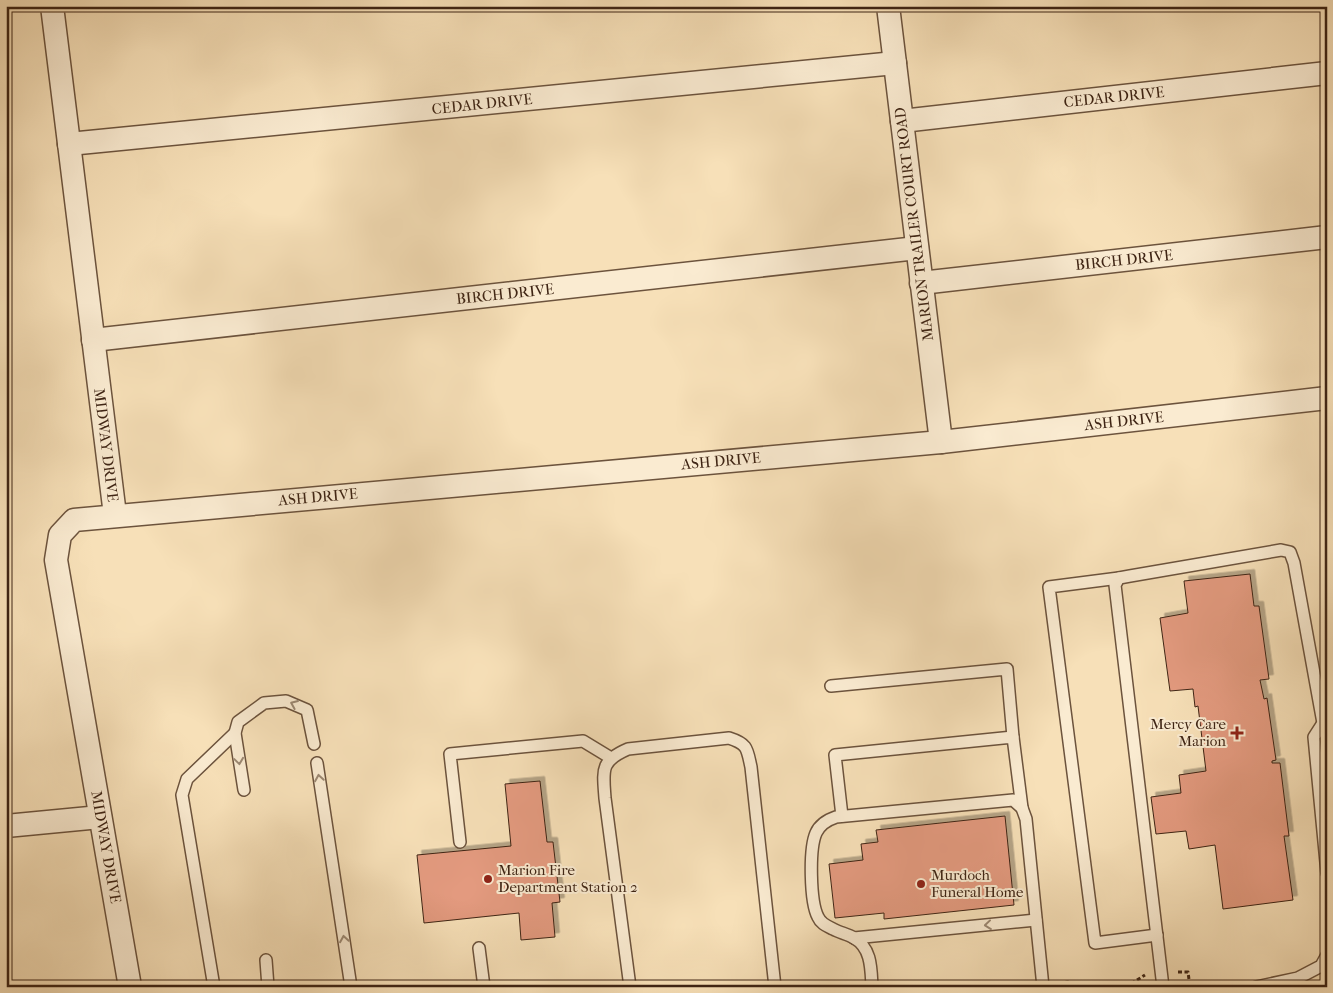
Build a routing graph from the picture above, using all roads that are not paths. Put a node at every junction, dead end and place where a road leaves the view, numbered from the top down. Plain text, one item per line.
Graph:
1 (52, 6) edge
2 (888, 6) edge
3 (895, 63) junction
4 (1327, 73) edge
5 (902, 121) junction
6 (69, 144) junction
7 (1327, 237) edge
8 (917, 248) junction
9 (921, 283) junction
10 (93, 340) junction
11 (1327, 398) edge
12 (940, 442) junction
13 (115, 515) junction
14 (1120, 578) junction
15 (831, 686) dead end
16 (1325, 722) edge
17 (235, 732) junction
18 (1013, 737) junction
19 (314, 744) dead end
20 (611, 758) junction
21 (317, 763) dead end
22 (244, 790) dead end
23 (1022, 808) junction
24 (1324, 810) edge
25 (842, 816) junction
26 (100, 817) junction
27 (6, 826) edge
28 (460, 842) dead end
29 (1327, 874) edge
30 (1036, 920) junction
31 (1157, 935) junction
32 (854, 938) junction
33 (479, 948) dead end
34 (1327, 956) edge
35 (266, 960) dead end
36 (130, 987) edge
37 (214, 987) edge
38 (268, 987) edge
39 (351, 987) edge
40 (484, 987) edge
41 (630, 987) edge
42 (775, 987) edge
43 (872, 987) edge
44 (1043, 987) edge
45 (1163, 987) edge
46 (1256, 987) edge

1 - 6 street, MIDWAY DRIVE
2 - 3 street, MARION TRAILER COURT ROAD
3 - 5 street, MARION TRAILER COURT ROAD
3 - 6 street, CEDAR DRIVE
4 - 5 street, CEDAR DRIVE
5 - 8 street, MARION TRAILER COURT ROAD
6 - 10 street, MIDWAY DRIVE
7 - 9 street, BIRCH DRIVE
8 - 9 street, MARION TRAILER COURT ROAD
8 - 10 street, BIRCH DRIVE
9 - 12 street, MARION TRAILER COURT ROAD
10 - 13 street, MIDWAY DRIVE
11 - 12 street, ASH DRIVE
12 - 13 street, ASH DRIVE
13 - 26 street, MIDWAY DRIVE
14 - 16 lane
14 - 31 lane
14 - 31 lane
15 - 18 lane
16 - 24 lane
19 -> 17 lane
17 -> 22 lane
17 - 37 lane
18 - 23 lane
18 - 25 lane
20 - 28 lane
20 - 41 lane
20 - 42 lane
39 -> 21 lane
23 - 25 lane
23 - 30 lane
24 - 29 lane
25 - 32 lane
26 - 27 street
26 - 36 street, MIDWAY DRIVE
30 -> 32 lane
30 - 44 lane
31 - 45 lane
32 - 43 lane
33 - 40 lane
34 - 46 lane
35 - 38 lane

